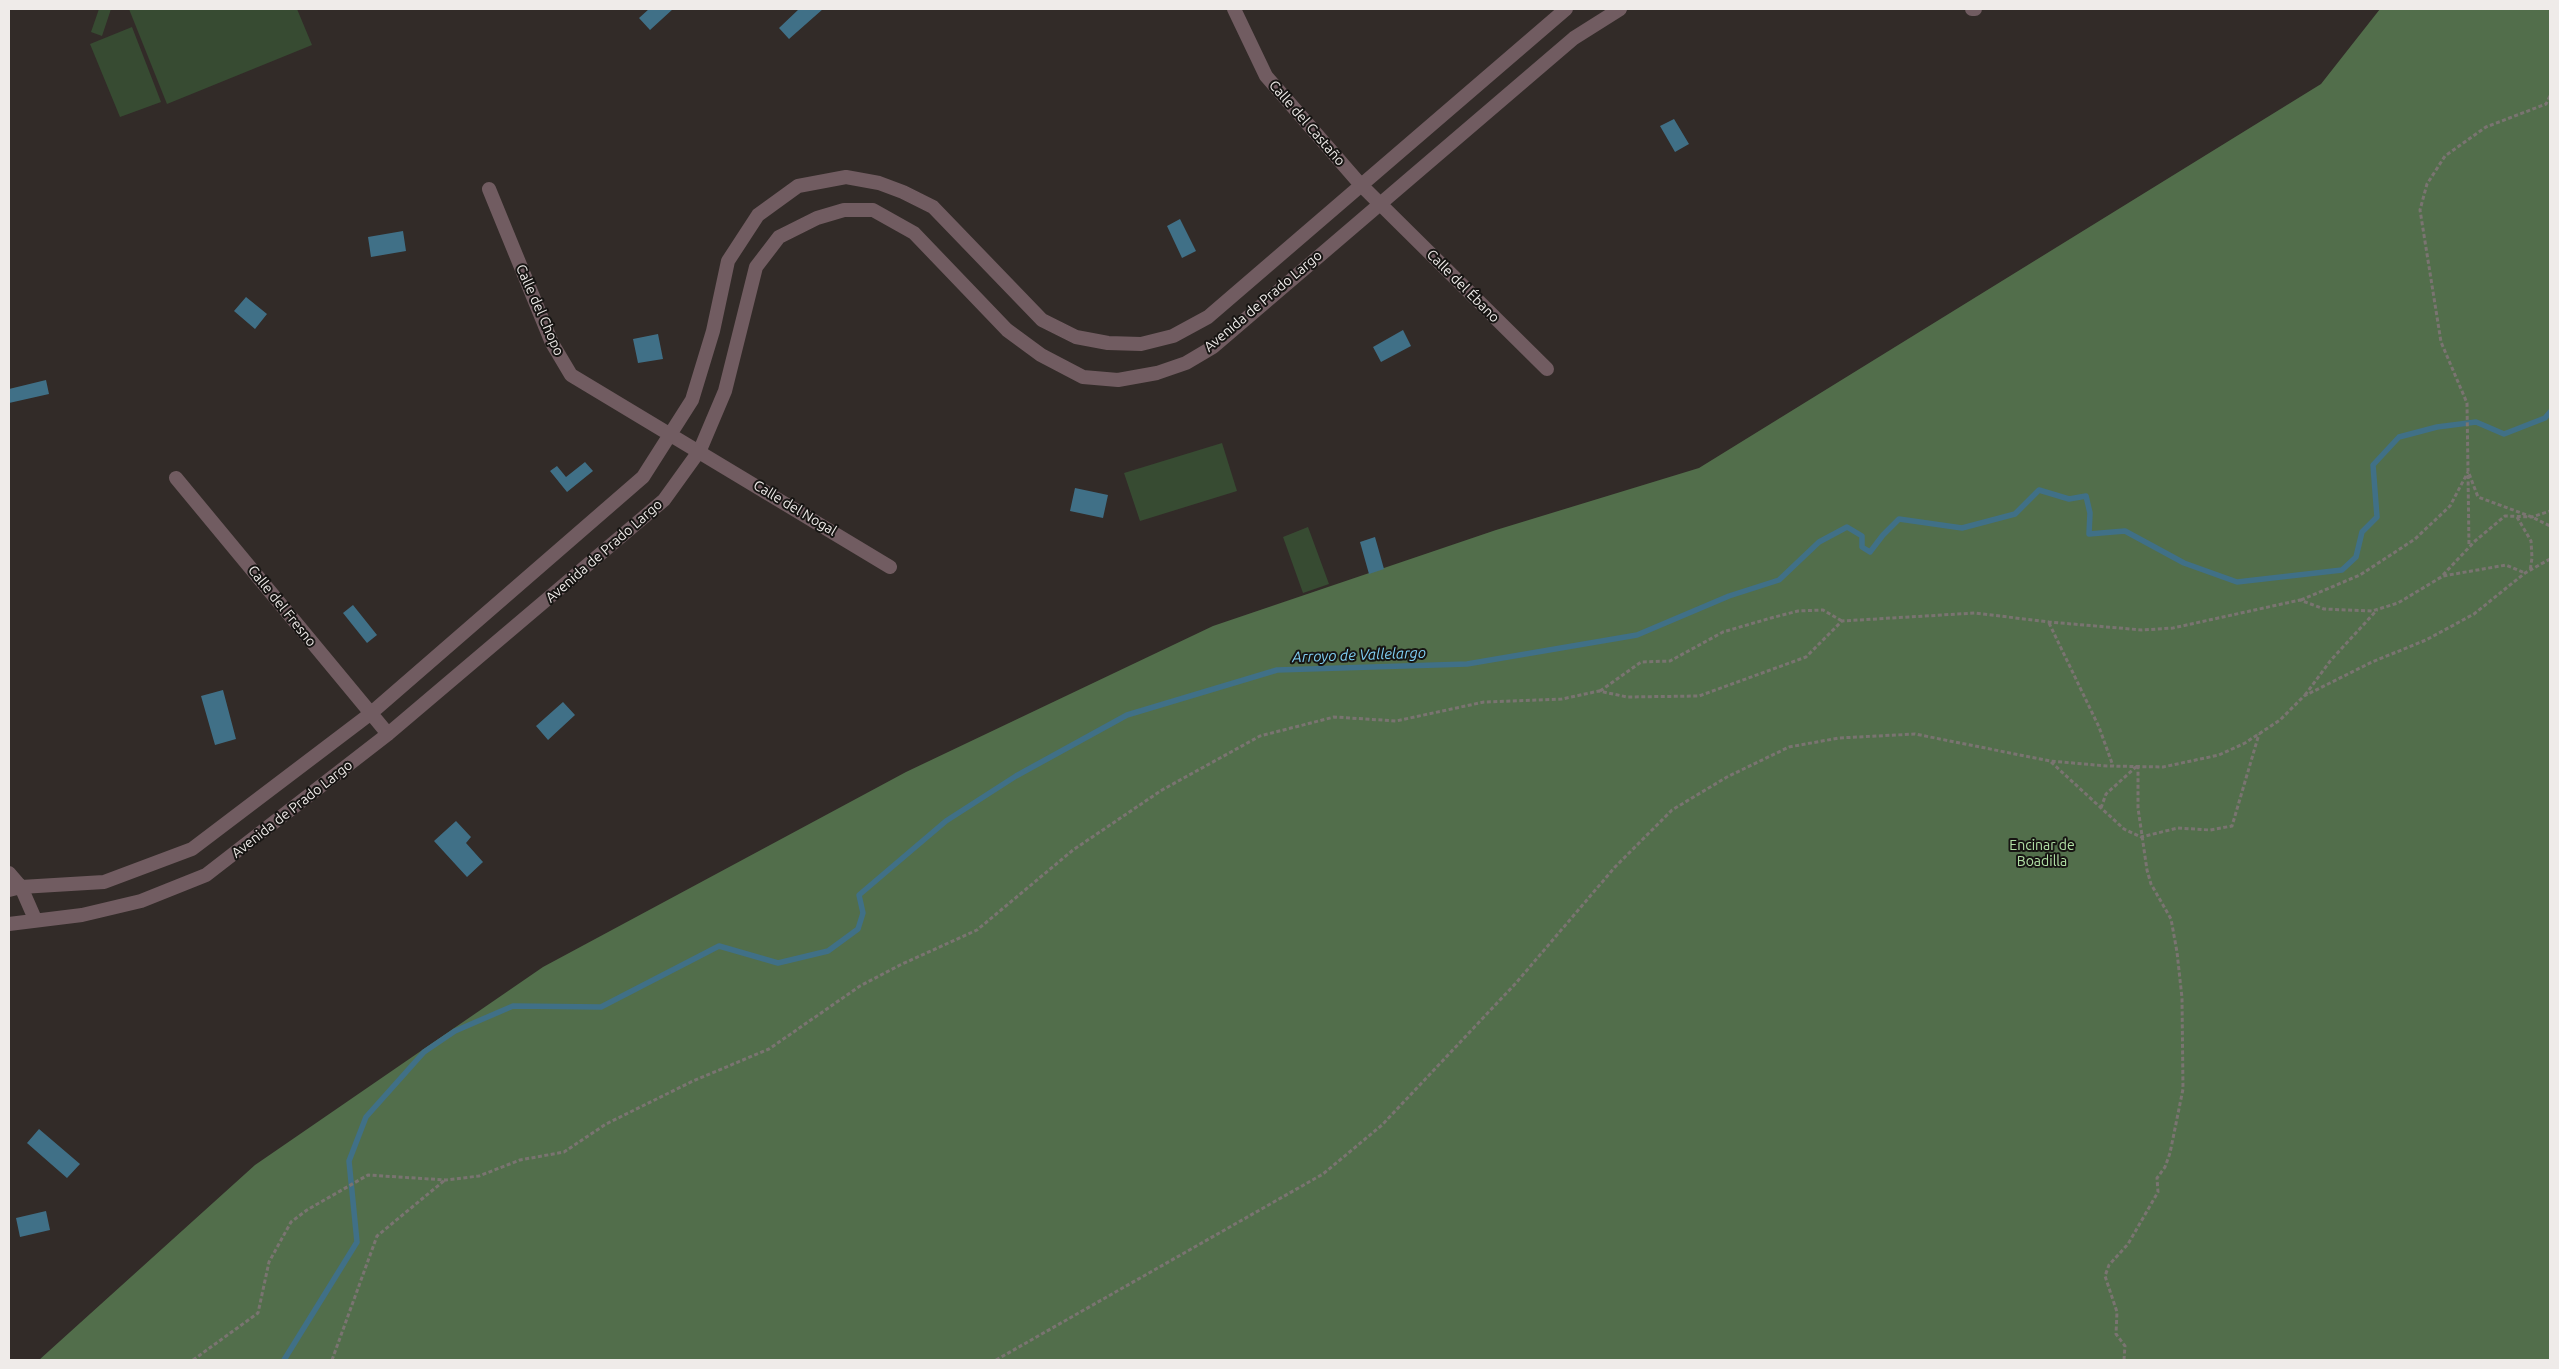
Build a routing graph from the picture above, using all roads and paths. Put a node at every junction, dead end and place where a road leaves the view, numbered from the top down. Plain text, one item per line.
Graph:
1 (1234, 9) edge
2 (1566, 9) edge
3 (1620, 9) edge
4 (2550, 96) edge
5 (1360, 184) junction
6 (489, 189) dead end
7 (1378, 203) junction
8 (1547, 369) dead end
9 (671, 434) junction
10 (700, 450) junction
11 (2468, 472) junction
12 (176, 478) dead end
13 (2550, 511) edge
14 (2516, 517) junction
15 (2532, 517) junction
16 (2550, 526) edge
17 (2469, 547) junction
18 (2550, 559) edge
19 (890, 566) dead end
20 (2530, 571) junction
21 (2524, 573) junction
22 (2443, 576) junction
23 (2300, 600) junction
24 (2378, 610) junction
25 (1842, 621) junction
26 (2049, 622) junction
27 (1599, 691) junction
28 (2304, 696) junction
29 (370, 714) junction
30 (2259, 733) junction
31 (388, 734) junction
32 (2050, 761) junction
33 (2113, 766) junction
34 (2138, 766) junction
35 (2101, 808) junction
36 (2141, 837) junction
37 (9, 872) edge
38 (15, 889) edge
39 (35, 920) junction
40 (9, 924) edge
41 (446, 1180) junction
42 (193, 1360) edge
43 (332, 1360) edge
44 (996, 1360) edge
45 (2124, 1360) edge

1 - 5 street, Calle del Castaño
2 - 5 street, Avenida de Prado Largo
3 - 7 street, Avenida de Prado Largo
4 - 11 path
5 - 7 street, Calle del Castaño
5 - 9 street, Avenida de Prado Largo
6 - 9 street, Calle del Chopo
7 - 8 street, Calle del Ébano
7 - 10 street, Avenida de Prado Largo
9 - 10 street, Calle del Chopo
9 - 29 street, Avenida de Prado Largo
10 - 19 street, Calle del Nogal
10 - 31 street, Avenida de Prado Largo
11 - 15 path
11 - 17 path
11 - 23 path
12 - 29 street, Calle del Fresno
13 - 15 path
14 - 15 path
14 - 17 path
14 - 20 path
15 - 16 path
17 - 22 path
18 - 20 path
20 - 21 path
21 - 22 path
21 - 28 path
22 - 24 path
23 - 24 path
23 - 26 path
24 - 28 path
25 - 26 path
25 - 27 path
25 - 27 path
26 - 33 path
27 - 41 path
28 - 30 path
29 - 31 street, Calle del Fresno
29 - 38 street, Avenida de Prado Largo
30 - 34 path
30 - 36 path
31 - 39 street, Avenida de Prado Largo
32 - 33 path
32 - 35 path
32 - 44 path
33 - 34 path
34 - 35 path
34 - 36 path
35 - 36 path
36 - 45 path
37 - 38 street
38 - 39 street
39 - 40 street, Avenida de Prado Largo
41 - 42 path
41 - 43 path

